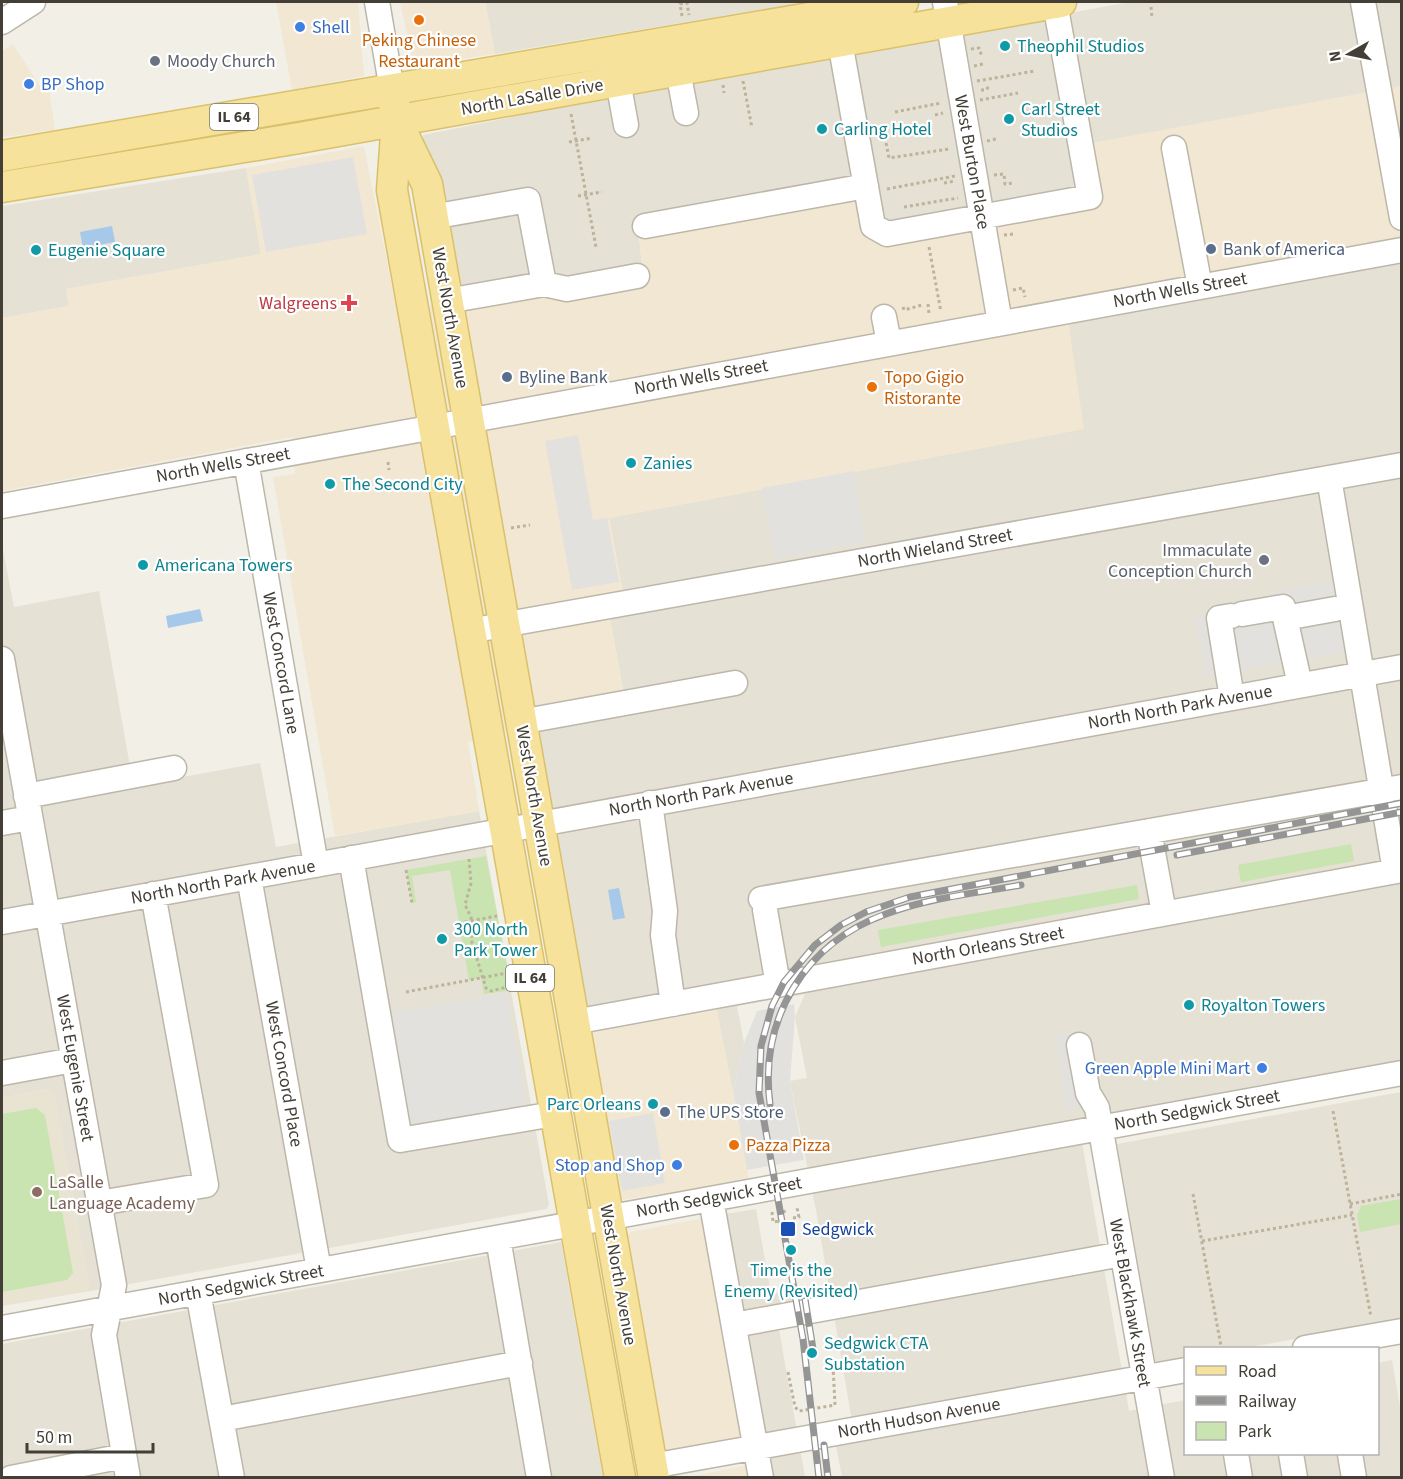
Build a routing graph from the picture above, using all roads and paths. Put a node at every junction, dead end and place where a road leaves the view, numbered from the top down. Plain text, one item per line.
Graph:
1 (33, 2) edge
2 (377, 2) edge
3 (683, 2) edge
4 (903, 2) edge
5 (1058, 2) edge
6 (1363, 2) edge
7 (1150, 7) dead end
8 (947, 12) edge
9 (689, 15) dead end
10 (682, 16) dead end
11 (1152, 18) dead end
12 (2, 22) edge
13 (840, 42) junction
14 (969, 50) dead end
15 (982, 57) dead end
16 (678, 71) junction
17 (1035, 71) dead end
18 (748, 80) dead end
19 (618, 81) junction
20 (742, 81) dead end
21 (723, 85) dead end
22 (990, 85) dead end
23 (750, 87) dead end
24 (392, 90) junction
25 (1390, 91) edge
26 (724, 93) dead end
27 (1018, 93) dead end
28 (992, 99) dead end
29 (943, 102) dead end
30 (895, 112) dead end
31 (686, 113) dead end
32 (945, 113) dead end
33 (935, 115) dead end
34 (571, 116) dead end
35 (397, 121) junction
36 (626, 125) dead end
37 (752, 128) dead end
38 (592, 138) dead end
39 (576, 141) junction
40 (569, 142) dead end
41 (886, 143) dead end
42 (951, 148) dead end
43 (1174, 148) dead end
44 (2, 156) edge
45 (956, 176) dead end
46 (953, 182) dead end
47 (944, 183) dead end
48 (1013, 183) dead end
49 (2, 187) edge
50 (876, 188) junction
51 (976, 188) junction
52 (602, 192) dead end
53 (586, 195) junction
54 (578, 196) dead end
55 (904, 207) dead end
56 (981, 216) junction
57 (432, 217) junction
58 (1401, 218) edge
59 (645, 226) dead end
60 (926, 227) junction
61 (1014, 234) dead end
62 (1003, 236) dead end
63 (596, 247) dead end
64 (1401, 250) edge
65 (637, 276) dead end
66 (544, 284) junction
67 (1200, 287) junction
68 (1012, 290) dead end
69 (1025, 297) dead end
70 (447, 301) junction
71 (928, 304) dead end
72 (909, 310) dead end
73 (941, 312) dead end
74 (929, 314) dead end
75 (1000, 323) junction
76 (895, 342) junction
77 (468, 420) junction
78 (433, 426) junction
79 (246, 461) junction
80 (388, 462) dead end
81 (1401, 465) edge
82 (389, 470) dead end
83 (1329, 478) junction
84 (2, 506) edge
85 (530, 525) dead end
86 (500, 530) dead end
87 (1335, 609) dead end
88 (1286, 618) junction
89 (503, 625) junction
90 (469, 631) junction
91 (2, 659) edge
92 (1401, 667) edge
93 (1363, 674) junction
94 (735, 683) dead end
95 (1300, 685) junction
96 (1230, 686) junction
97 (7, 720) edge
98 (520, 722) junction
99 (174, 768) dead end
100 (1392, 789) edge
101 (650, 803) junction
102 (28, 807) junction
103 (2, 824) edge
104 (539, 824) junction
105 (504, 830) junction
106 (1149, 831) junction
107 (351, 858) junction
108 (469, 859) dead end
109 (316, 865) junction
110 (406, 870) dead end
111 (1398, 870) edge
112 (249, 877) junction
113 (153, 894) junction
114 (412, 903) dead end
115 (47, 914) junction
116 (1164, 914) junction
117 (499, 915) dead end
118 (472, 920) junction
119 (2, 922) edge
120 (459, 923) dead end
121 (476, 953) junction
122 (465, 956) dead end
123 (481, 970) junction
124 (509, 973) dead end
125 (484, 978) junction
126 (472, 980) junction
127 (778, 985) junction
128 (511, 986) dead end
129 (405, 992) dead end
130 (673, 1004) junction
131 (574, 1022) junction
132 (1079, 1045) dead end
133 (73, 1060) junction
134 (1401, 1072) edge
135 (2, 1073) edge
136 (1333, 1111) dead end
137 (554, 1114) junction
138 (1100, 1128) junction
139 (1193, 1194) dead end
140 (1401, 1194) edge
141 (711, 1199) junction
142 (99, 1203) junction
143 (1350, 1204) junction
144 (797, 1208) dead end
145 (784, 1210) dead end
146 (772, 1212) dead end
147 (1352, 1215) junction
148 (785, 1216) dead end
149 (608, 1218) junction
150 (793, 1218) dead end
151 (779, 1221) dead end
152 (574, 1224) junction
153 (498, 1238) junction
154 (1202, 1242) junction
155 (1122, 1254) junction
156 (319, 1270) junction
157 (198, 1292) junction
158 (109, 1309) junction
159 (1371, 1319) dead end
160 (734, 1326) junction
161 (2, 1328) edge
162 (1401, 1331) edge
163 (1221, 1346) dead end
164 (1311, 1347) edge
165 (520, 1363) junction
166 (833, 1365) dead end
167 (1184, 1370) edge
168 (788, 1372) dead end
169 (1143, 1378) junction
170 (222, 1419) junction
171 (756, 1447) junction
172 (1236, 1455) edge
173 (1291, 1455) edge
174 (1350, 1455) edge
175 (126, 1467) edge
176 (653, 1472) edge
177 (617, 1477) edge
178 (12, 1478) edge
179 (232, 1478) edge
180 (539, 1478) edge
181 (761, 1478) edge
182 (1162, 1478) edge
183 (1240, 1478) edge
184 (1296, 1478) edge
185 (1354, 1478) edge

1 - 12 street
2 - 24 street, West North Avenue
3 - 9 path
3 - 10 path
4 - 24 main road, North LaSalle Drive
5 - 8 main road, North LaSalle Drive
5 - 56 street
6 - 25 street
7 - 11 path
8 - 13 main road, North LaSalle Drive
8 - 51 street, West Burton Place
13 - 16 main road, North LaSalle Drive
13 - 50 street
14 - 15 path
16 - 19 main road, North LaSalle Drive
16 - 31 street
17 - 22 path
18 - 23 path
19 - 35 main road, North LaSalle Drive
19 - 36 street
20 - 37 path
21 - 26 path
24 - 35 main road, West North Avenue / IL 64
24 - 44 main road, North LaSalle Drive / IL 64
25 - 58 street
27 - 28 path
29 - 30 path
32 - 33 path
34 - 39 path
35 - 49 main road, North LaSalle Drive / IL 64
35 - 57 main road, West North Avenue / IL 64
35 - 78 main road, West North Avenue / IL 64
38 - 39 path
39 - 40 path
39 - 53 path
41 - 42 path
43 - 67 street
45 - 50 path
46 - 47 path
48 - 51 path
50 - 59 street
50 - 60 street
51 - 55 path
51 - 56 street, West Burton Place
52 - 53 path
53 - 54 path
53 - 63 path
56 - 60 street
56 - 75 street, West Burton Place
57 - 66 street
57 - 70 main road, West North Avenue / IL 64
60 - 73 path
61 - 62 path
64 - 67 street, North Wells Street
65 - 66 street
66 - 70 street
67 - 75 street, North Wells Street
68 - 69 path
70 - 77 main road, West North Avenue / IL 64
71 - 74 path
72 - 76 street
75 - 76 street, North Wells Street
76 - 77 street, North Wells Street
77 - 78 street, North Wells Street
77 - 89 main road, West North Avenue / IL 64
78 - 79 street, North Wells Street
78 - 90 main road, West North Avenue / IL 64
79 - 84 street, North Wells Street
79 - 109 street, West Concord Lane
80 - 82 path
81 - 83 street, North Wieland Street
83 - 89 street, North Wieland Street
83 - 93 street
85 - 86 path
87 - 88 street
88 - 95 street
88 - 96 street
89 - 90 street, North Wieland Street
89 - 98 main road, West North Avenue / IL 64
90 - 105 main road, West North Avenue / IL 64
91 - 97 street, West Eugenie Street
92 - 93 street, North North Park Avenue
93 - 95 street, North North Park Avenue
93 - 100 street
94 - 98 street
95 - 96 street, North North Park Avenue
96 - 101 street, North North Park Avenue
97 - 102 street, West Eugenie Street
98 - 104 main road, West North Avenue / IL 64
99 - 102 street
100 - 106 street
100 - 111 street
101 - 104 street, North North Park Avenue
101 - 130 street
102 - 103 street
102 - 115 street, West Eugenie Street
104 - 105 street, North North Park Avenue
104 - 131 main road, West North Avenue / IL 64
105 - 107 street, North North Park Avenue
105 - 137 main road, West North Avenue / IL 64
106 - 116 street
106 - 127 street
107 - 109 street, North North Park Avenue
107 - 137 street
108 - 118 path
109 - 112 street, North North Park Avenue
110 - 114 path
111 - 116 street, North Orleans Street
112 - 113 street, North North Park Avenue
112 - 156 street, West Concord Place
113 - 115 street, North North Park Avenue
113 - 142 street
115 - 119 street, North North Park Avenue
115 - 133 street, West Eugenie Street
116 - 127 street, North Orleans Street
117 - 118 path
118 - 120 path
118 - 121 path
121 - 122 path
121 - 123 path
123 - 125 path
123 - 126 path
124 - 125 path
125 - 126 path
125 - 128 path
126 - 129 path
127 - 130 street, North Orleans Street
130 - 131 street, North Orleans Street
131 - 149 main road, West North Avenue / IL 64
132 - 138 street, West Blackhawk Street
133 - 135 street
133 - 142 street, West Eugenie Street
134 - 138 street, North Sedgwick Street
136 - 143 path
137 - 152 main road, West North Avenue / IL 64
138 - 141 street, North Sedgwick Street
138 - 155 street, West Blackhawk Street
139 - 154 path
140 - 143 path
141 - 149 street, North Sedgwick Street
141 - 160 street
142 - 158 street, West Eugenie Street
143 - 147 path
144 - 150 path
145 - 148 path
146 - 151 path
147 - 154 path
147 - 159 path
149 - 152 street, North Sedgwick Street
149 - 176 main road, West North Avenue / IL 64
152 - 153 street, North Sedgwick Street
152 - 177 main road, West North Avenue / IL 64
153 - 156 street, North Sedgwick Street
153 - 165 street
154 - 163 path
155 - 160 street
155 - 169 street, West Blackhawk Street
156 - 157 street, North Sedgwick Street
157 - 158 street, North Sedgwick Street
157 - 170 street
158 - 161 street, North Sedgwick Street
158 - 175 street, West Eugenie Street
160 - 171 street
162 - 164 street
165 - 170 street
165 - 180 street
166 - 168 path
167 - 169 street, North Hudson Avenue
169 - 171 street, North Hudson Avenue
169 - 182 street, West Blackhawk Street
170 - 179 street
171 - 176 street, North Hudson Avenue
171 - 181 street
172 - 183 street
173 - 184 street
174 - 185 street
175 - 178 street

